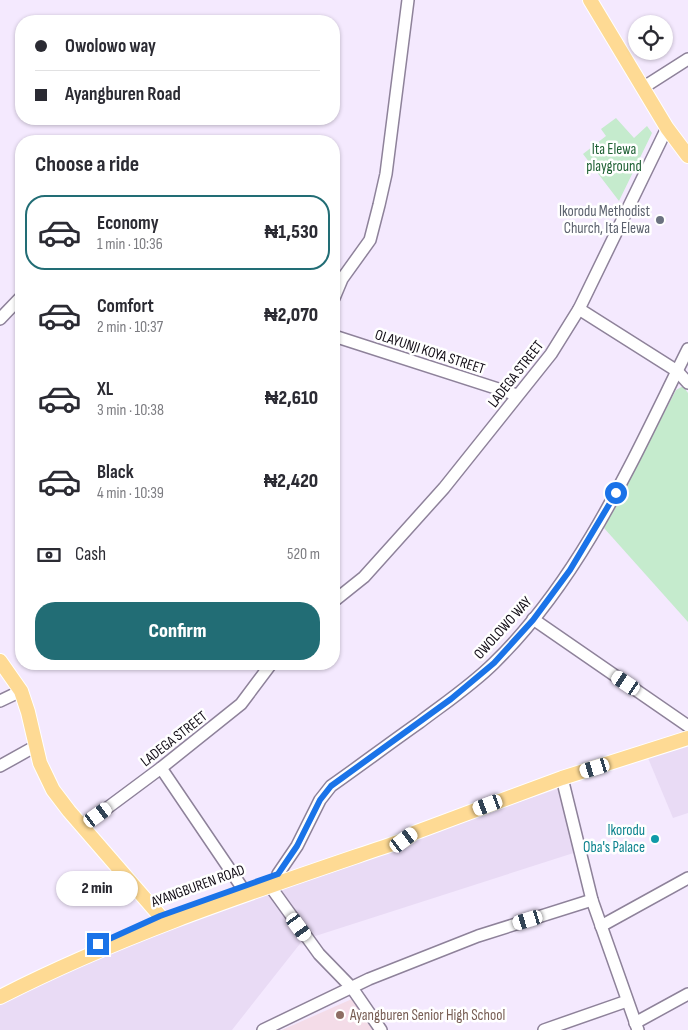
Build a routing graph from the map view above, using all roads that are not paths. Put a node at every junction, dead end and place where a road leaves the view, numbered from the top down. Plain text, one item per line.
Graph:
1 (408, 0) edge
2 (590, 0) edge
3 (688, 59) edge
4 (644, 87) junction
5 (667, 128) junction
6 (688, 156) edge
7 (340, 284) edge
8 (15, 303) edge
9 (579, 309) junction
10 (0, 319) edge
11 (340, 338) edge
12 (688, 349) edge
13 (677, 371) junction
14 (688, 383) edge
15 (517, 395) junction
16 (340, 596) edge
17 (533, 620) junction
18 (0, 661) edge
19 (267, 670) edge
20 (20, 691) junction
21 (0, 701) edge
22 (688, 726) edge
23 (688, 738) edge
24 (34, 746) junction
25 (0, 766) edge
26 (161, 768) junction
27 (562, 778) junction
28 (83, 826) junction
29 (414, 832) junction
30 (278, 874) junction
31 (688, 878) edge
32 (241, 886) junction
33 (270, 886) junction
34 (592, 900) junction
35 (160, 916) junction
36 (601, 926) junction
37 (352, 988) junction
38 (0, 990) edge
39 (688, 994) edge
40 (0, 997) edge
41 (627, 1001) junction
42 (636, 1026) edge
43 (263, 1030) edge
44 (381, 1030) edge
45 (544, 1030) edge

1 - 7 street
2 - 4 main road
3 - 4 street
4 - 5 main road
5 - 6 main road
5 - 9 street, LADEGA STREET
8 - 10 street
9 - 13 street
9 - 15 street, LADEGA STREET
11 - 15 street, OLAYUNJI KOYA STREET
12 - 13 street, OWOLOWO WAY
13 - 14 street
13 - 17 street, OWOLOWO WAY
15 - 16 street, LADEGA STREET
17 - 22 street
17 - 30 street, OWOLOWO WAY
18 - 20 main road
19 - 26 street, LADEGA STREET
20 - 21 street
20 - 24 main road
23 - 27 main road, AYANGBUREN ROAD
24 - 25 street
24 - 28 main road
26 - 28 street, LADEGA STREET
26 - 32 street
27 - 29 main road, AYANGBUREN ROAD
27 - 34 street
28 - 35 main road
29 - 30 main road, AYANGBUREN ROAD
29 - 33 main road, AYANGBUREN ROAD
30 - 32 main road, AYANGBUREN ROAD
31 - 36 street
32 - 35 main road, AYANGBUREN ROAD
33 - 37 street
33 - 40 main road, AYANGBUREN ROAD
34 - 36 street
34 - 37 street
35 - 38 main road, AYANGBUREN ROAD
36 - 41 street
37 - 43 street
37 - 44 street
39 - 42 street
41 - 42 street
41 - 45 street

